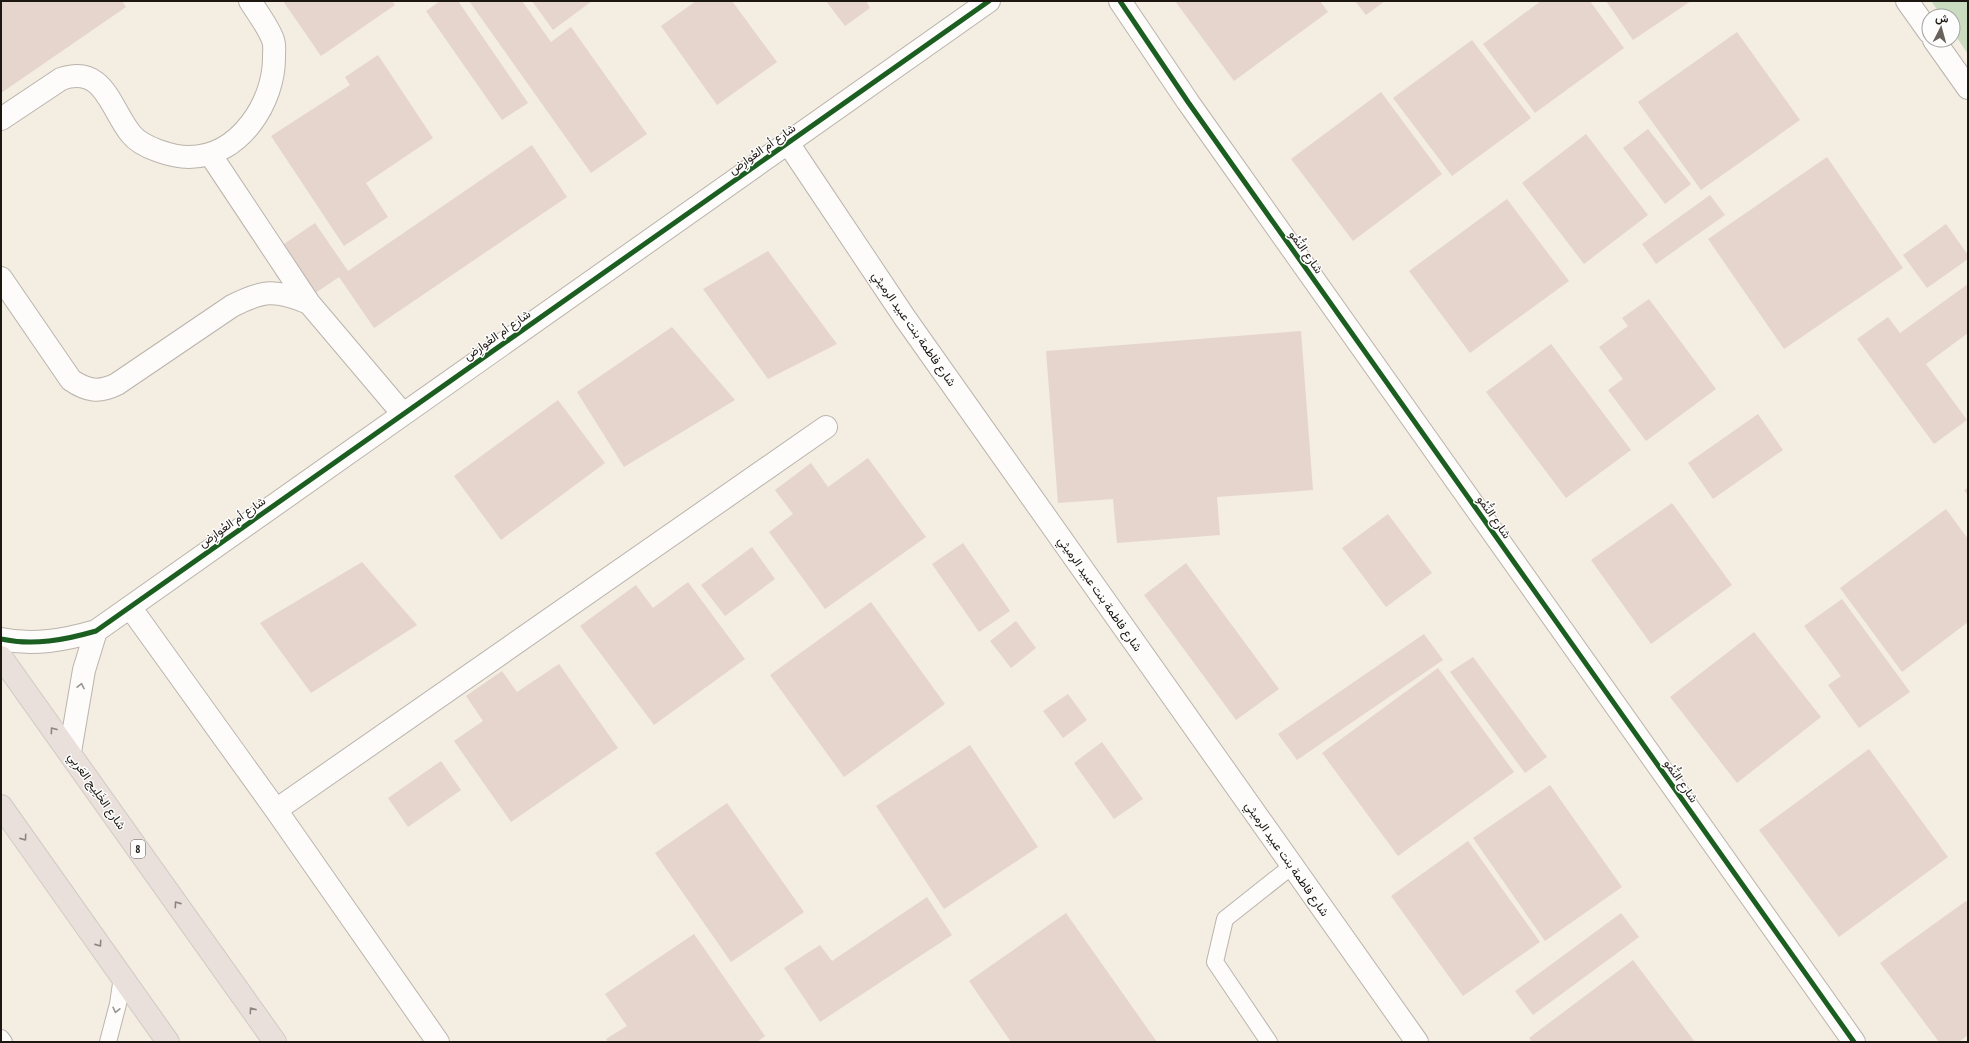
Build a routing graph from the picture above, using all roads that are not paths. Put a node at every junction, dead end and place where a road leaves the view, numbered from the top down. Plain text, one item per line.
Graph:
1 (250, 1) edge
2 (990, 1) edge
3 (1120, 1) edge
4 (1907, 1) edge
5 (1921, 21) edge
6 (1940, 48) edge
7 (1968, 88) edge
8 (1, 119) edge
9 (788, 143) junction
10 (210, 154) junction
11 (1, 278) edge
12 (309, 303) junction
13 (403, 414) junction
14 (826, 426) dead end
15 (130, 607) junction
16 (96, 631) junction
17 (1, 639) edge
18 (1, 657) edge
19 (70, 752) junction
20 (1, 806) edge
21 (276, 810) junction
22 (1292, 866) junction
23 (122, 977) junction
24 (1, 1038) edge
25 (4, 1042) edge
26 (108, 1042) edge
27 (168, 1042) edge
28 (275, 1042) edge
29 (438, 1042) edge
30 (1270, 1042) edge
31 (1417, 1042) edge
32 (1854, 1042) edge

1 - 10 street
2 - 9 street, شارع أم العُوارِض
3 - 32 street, شارع النُّمُو
4 - 5 street
6 - 7 street
8 - 10 street
9 - 13 street, شارع أم العُوارِض
9 - 22 street, شارع فاطمة بنت عبيد الرميثي
10 - 12 street
11 - 12 street
12 - 13 street
13 - 15 street, شارع أم العُوارِض
14 - 21 street
15 - 16 street, شارع أم العُوارِض
15 - 21 street
16 - 17 street, شارع أم العُوارِض
19 -> 16 street
19 -> 18 highway, شارع الخَلِيج العَربِي / 8
28 -> 19 highway, شارع الخَلِيج العَربِي / 8
20 -> 23 highway
21 - 29 street
22 - 30 lane
22 - 31 street, شارع فاطمة بنت عبيد الرميثي
23 -> 26 lane
23 - 27 highway
24 - 25 lane

